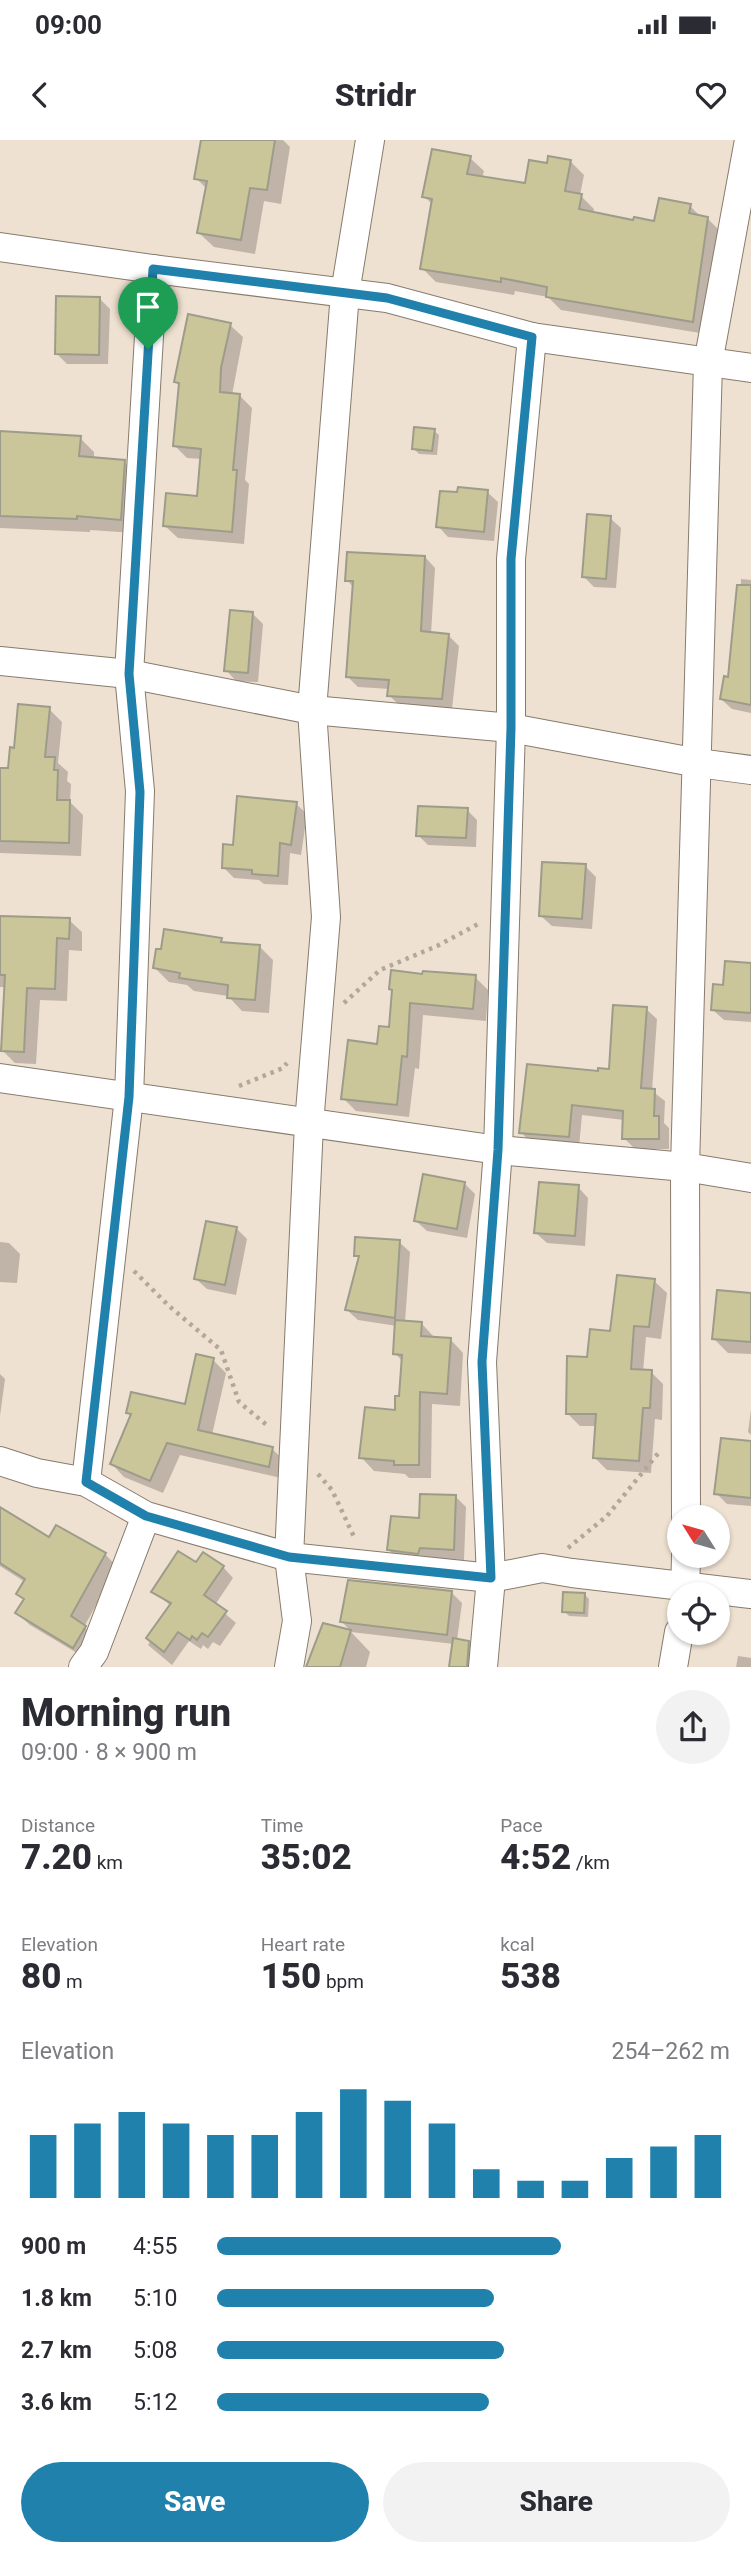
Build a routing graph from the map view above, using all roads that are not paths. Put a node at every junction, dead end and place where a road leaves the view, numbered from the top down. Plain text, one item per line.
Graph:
1 (370, 140) edge
2 (749, 140) edge
3 (0, 247) edge
4 (153, 269) junction
5 (345, 293) junction
6 (532, 337) junction
7 (708, 363) junction
8 (751, 368) edge
9 (0, 661) edge
10 (129, 674) junction
11 (312, 710) junction
12 (511, 728) junction
13 (698, 763) junction
14 (751, 770) edge
15 (0, 1078) edge
16 (129, 1097) junction
17 (309, 1124) junction
18 (498, 1150) junction
19 (685, 1167) junction
20 (751, 1178) edge
21 (0, 1461) edge
22 (86, 1482) junction
23 (686, 1505) edge
24 (146, 1516) junction
25 (289, 1557) junction
26 (491, 1578) junction
27 (667, 1587) edge
28 (730, 1593) edge
29 (751, 1594) edge
30 (677, 1645) edge
31 (83, 1667) edge
32 (289, 1667) edge
33 (484, 1667) edge
34 (673, 1667) edge

1 - 5 street
2 - 7 street
3 - 4 street
4 - 5 street
4 - 10 street
5 - 6 street
5 - 11 street
6 - 7 street
6 - 12 street
7 - 8 street
7 - 13 street
9 - 10 street
10 - 11 street
10 - 16 street
11 - 12 street
11 - 17 street
12 - 13 street
12 - 18 street
13 - 14 street
13 - 19 street
15 - 16 street
16 - 17 street
16 - 22 street
17 - 18 street
17 - 25 street
18 - 19 street
18 - 26 street
19 - 20 street
19 - 23 street
21 - 22 street
22 - 24 street
24 - 25 street
24 - 31 street
25 - 26 street
25 - 32 street
26 - 27 street
26 - 33 street
28 - 29 street
30 - 34 street

